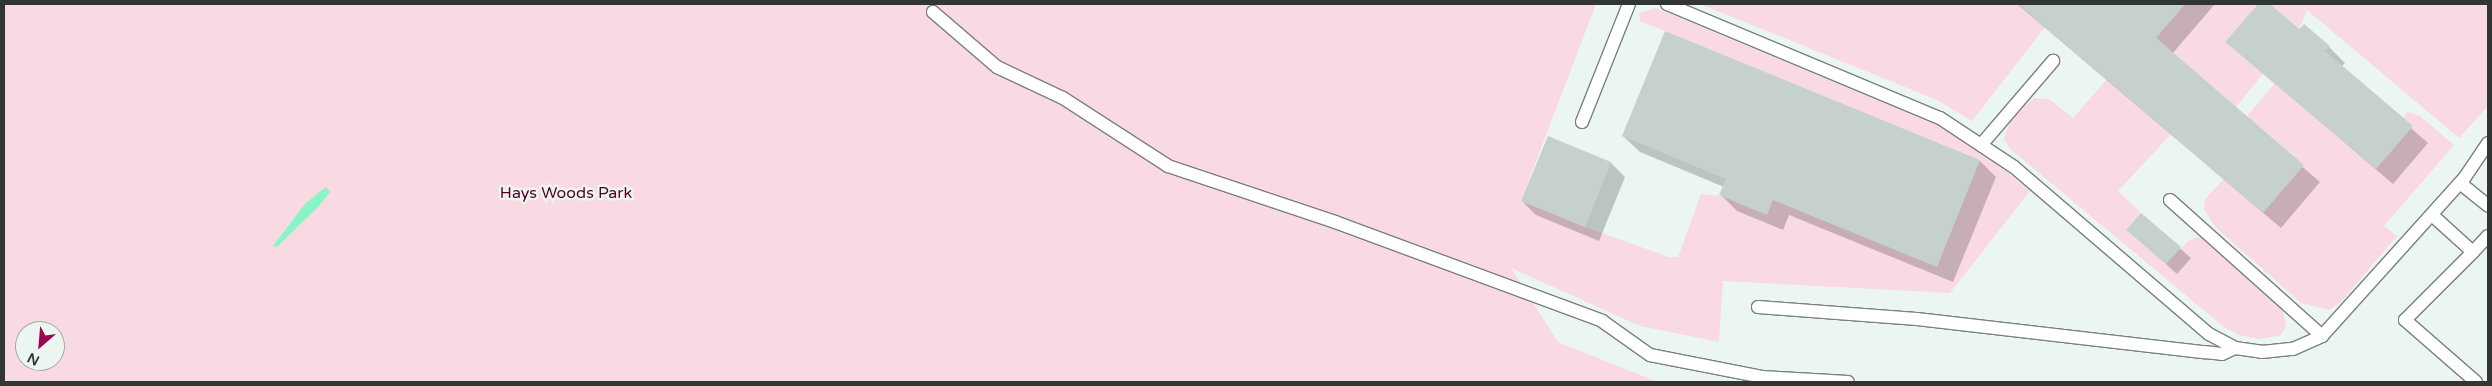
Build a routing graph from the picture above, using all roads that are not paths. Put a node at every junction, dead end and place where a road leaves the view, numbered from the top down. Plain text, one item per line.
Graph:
1 (1629, 4) edge
2 (1667, 4) edge
3 (933, 12) dead end
4 (2053, 61) dead end
5 (1582, 122) dead end
6 (2488, 144) edge
7 (1981, 145) junction
8 (2460, 183) junction
9 (2170, 200) dead end
10 (2488, 206) edge
11 (2432, 215) junction
12 (2488, 236) edge
13 (2473, 252) junction
14 (1758, 307) dead end
15 (2322, 336) junction
16 (2235, 348) junction
17 (1848, 382) edge
18 (2476, 382) edge

1 - 5 lane
2 - 7 lane
3 - 17 lane
4 - 7 lane
6 - 8 lane
7 - 16 lane
8 - 10 lane
8 - 11 lane
9 - 15 lane
11 - 13 lane
11 - 15 lane
12 - 13 lane
13 - 18 lane
14 - 16 lane
15 - 16 lane

